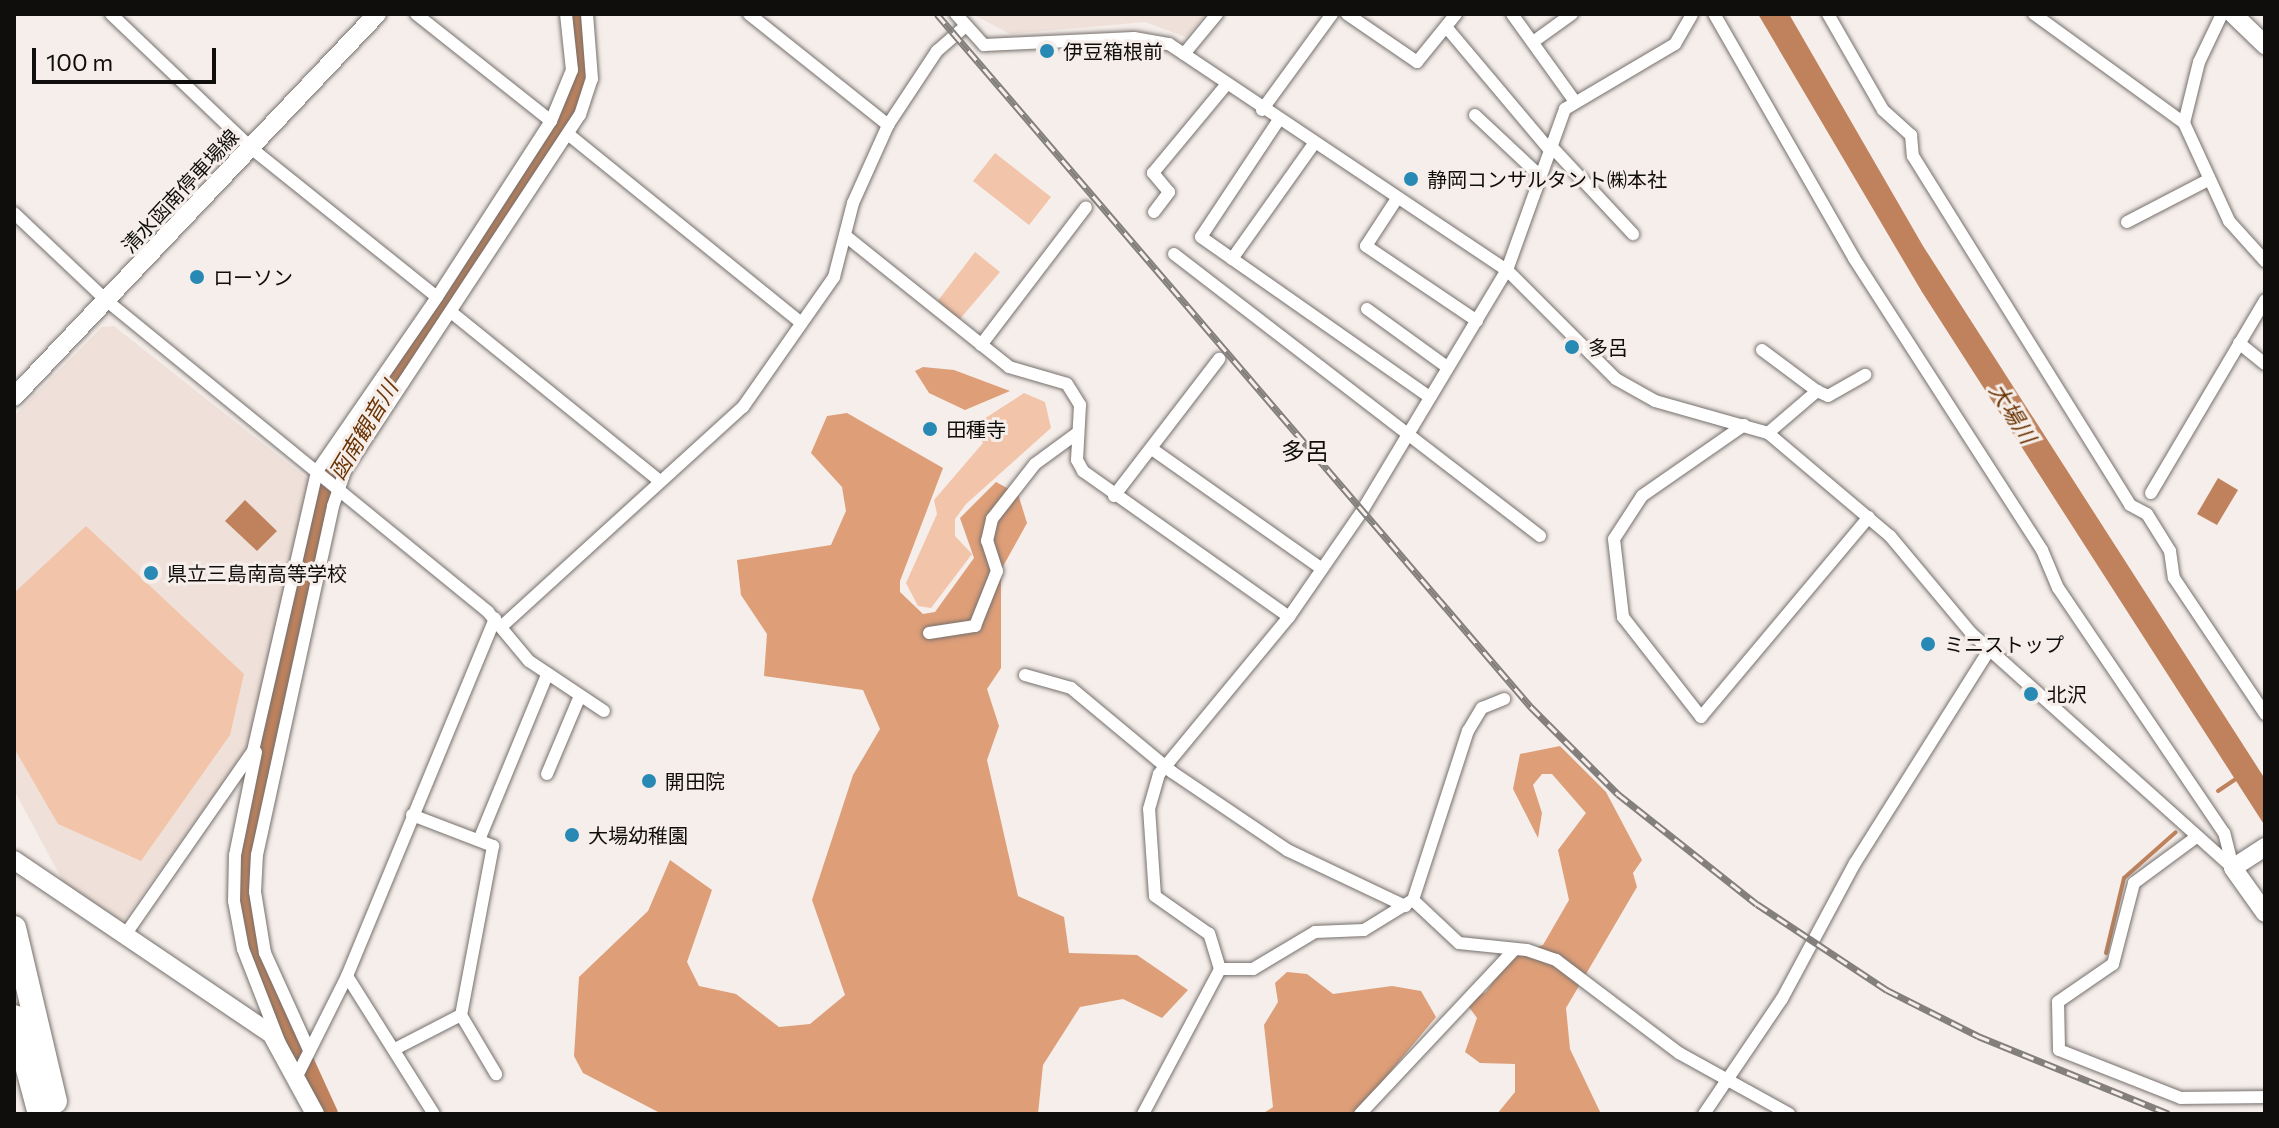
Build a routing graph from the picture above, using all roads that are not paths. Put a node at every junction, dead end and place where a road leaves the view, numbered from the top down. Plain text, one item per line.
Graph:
1 (111, 14) edge
2 (377, 14) edge
3 (416, 14) edge
4 (566, 14) edge
5 (587, 14) edge
6 (749, 14) edge
7 (956, 14) edge
8 (1217, 14) edge
9 (1332, 14) edge
10 (1347, 14) edge
11 (1456, 14) edge
12 (1512, 14) edge
13 (1572, 14) edge
14 (1692, 14) edge
15 (1714, 14) edge
16 (1828, 14) edge
17 (2034, 14) edge
18 (2222, 14) edge
19 (2233, 14) edge
20 (966, 26) junction
21 (1447, 28) junction
22 (1533, 42) junction
23 (2265, 45) edge
24 (1184, 54) junction
25 (1226, 85) junction
26 (1573, 99) junction
27 (1262, 110) junction
28 (1475, 115) dead end
29 (551, 121) junction
30 (1278, 121) junction
31 (2184, 123) junction
32 (888, 125) junction
33 (568, 134) junction
34 (1313, 145) junction
35 (1549, 146) junction
36 (251, 148) junction
37 (540, 156) junction
38 (1539, 175) junction
39 (527, 177) junction
40 (2208, 180) junction
41 (1396, 200) junction
42 (1086, 207) dead end
43 (1154, 212) dead end
44 (14, 213) edge
45 (2127, 222) dead end
46 (1633, 234) dead end
47 (847, 237) junction
48 (1174, 254) dead end
49 (1232, 259) junction
50 (2265, 261) edge
51 (1507, 270) junction
52 (437, 297) junction
53 (2265, 300) edge
54 (107, 301) junction
55 (1367, 309) dead end
56 (451, 312) junction
57 (1477, 321) junction
58 (801, 323) junction
59 (2239, 343) junction
60 (981, 345) junction
61 (1762, 350) dead end
62 (1219, 359) dead end
63 (2265, 364) edge
64 (1447, 367) junction
65 (1865, 375) dead end
66 (1817, 391) junction
67 (1428, 396) junction
68 (14, 397) edge
69 (1744, 425) junction
70 (1409, 429) junction
71 (1768, 433) junction
72 (1076, 434) junction
73 (1152, 449) junction
74 (317, 471) junction
75 (660, 481) junction
76 (337, 487) junction
77 (2151, 493) dead end
78 (1114, 496) junction
79 (1869, 517) junction
80 (1540, 536) dead end
81 (1322, 569) junction
82 (1289, 617) junction
83 (498, 623) junction
84 (929, 633) dead end
85 (1989, 650) junction
86 (547, 675) junction
87 (1025, 675) dead end
88 (580, 696) junction
89 (1504, 699) dead end
90 (604, 711) dead end
91 (2265, 714) edge
92 (257, 745) junction
93 (1165, 765) junction
94 (547, 774) dead end
95 (412, 815) junction
96 (2195, 838) junction
97 (479, 840) junction
98 (2265, 847) edge
99 (14, 860) edge
100 (2239, 864) junction
101 (1409, 903) junction
102 (2265, 913) edge
103 (14, 928) edge
104 (125, 935) junction
105 (1514, 950) junction
106 (14, 965) edge
107 (1220, 969) junction
108 (347, 976) junction
109 (461, 1015) junction
110 (14, 1017) edge
111 (14, 1038) edge
112 (280, 1044) junction
113 (395, 1049) junction
114 (309, 1050) junction
115 (496, 1074) dead end
116 (297, 1076) junction
117 (1728, 1081) junction
118 (2265, 1097) edge
119 (48, 1108) edge
120 (315, 1114) edge
121 (434, 1114) edge
122 (1143, 1114) edge
123 (1360, 1114) edge
124 (1704, 1114) edge
125 (1789, 1114) edge

1 - 36 street
2 - 36 street, 清水函南停車場線
3 - 29 street
4 - 29 street
5 - 33 street
6 - 32 street
7 - 20 street
8 - 24 street
9 - 27 street
10 - 21 street
11 - 21 street
12 - 22 street
13 - 22 street
14 - 26 street
15 - 100 street
16 - 91 street
17 - 31 street
18 - 31 street
19 - 23 street
20 - 24 street
20 - 32 street
21 - 35 street
22 - 26 street
24 - 25 street
25 - 27 street
25 - 43 street
26 - 35 street
27 - 30 street
28 - 38 street
29 - 37 street
30 - 34 street
30 - 49 street
31 - 40 street
32 - 47 street
33 - 37 street
33 - 58 street
34 - 41 street
34 - 49 street
35 - 38 street
35 - 46 street
36 - 52 street
36 - 54 street, 清水函南停車場線
37 - 39 street
37 - 39 street
38 - 51 street
39 - 52 street
39 - 56 street
40 - 45 street
40 - 50 street
41 - 51 street
41 - 57 street
42 - 60 street
44 - 54 street
47 - 58 street
47 - 60 street
48 - 70 street
49 - 67 street
51 - 57 street
51 - 69 street
52 - 74 street
53 - 59 street
54 - 68 street, 清水函南停車場線
54 - 74 street
55 - 64 street
56 - 75 street
56 - 76 street
57 - 64 street
58 - 75 street
59 - 63 street
59 - 77 street
60 - 72 street
61 - 66 street
62 - 73 street
64 - 67 street
65 - 66 street
66 - 71 street
67 - 70 street
69 - 71 street
69 - 79 street
70 - 80 street
70 - 81 street
71 - 79 street
72 - 78 street
72 - 84 street
73 - 78 street
73 - 81 street
74 - 76 street
74 - 92 street
75 - 83 street
76 - 83 street
76 - 114 street
78 - 82 street
79 - 85 street
81 - 82 street
82 - 93 street
83 - 86 street
83 - 95 street
85 - 96 street
85 - 117 street
86 - 88 street
86 - 97 street
87 - 93 street
88 - 90 street
88 - 94 street
89 - 101 street
92 - 104 street
92 - 112 street
93 - 101 street
93 - 107 street
95 - 97 street
95 - 108 street
96 - 100 street
96 - 118 street
97 - 109 street
98 - 100 street
99 - 104 street
100 - 102 street
101 - 105 street
101 - 107 street
103 - 119 highway
104 - 112 street
105 - 117 street
105 - 123 street
106 - 119 highway
107 - 122 street
108 - 113 street
108 - 114 street
109 - 113 street
109 - 115 street
110 - 119 highway
111 - 119 highway
112 - 116 street
113 - 121 street
114 - 116 street
116 - 120 street
117 - 124 street
117 - 125 street

